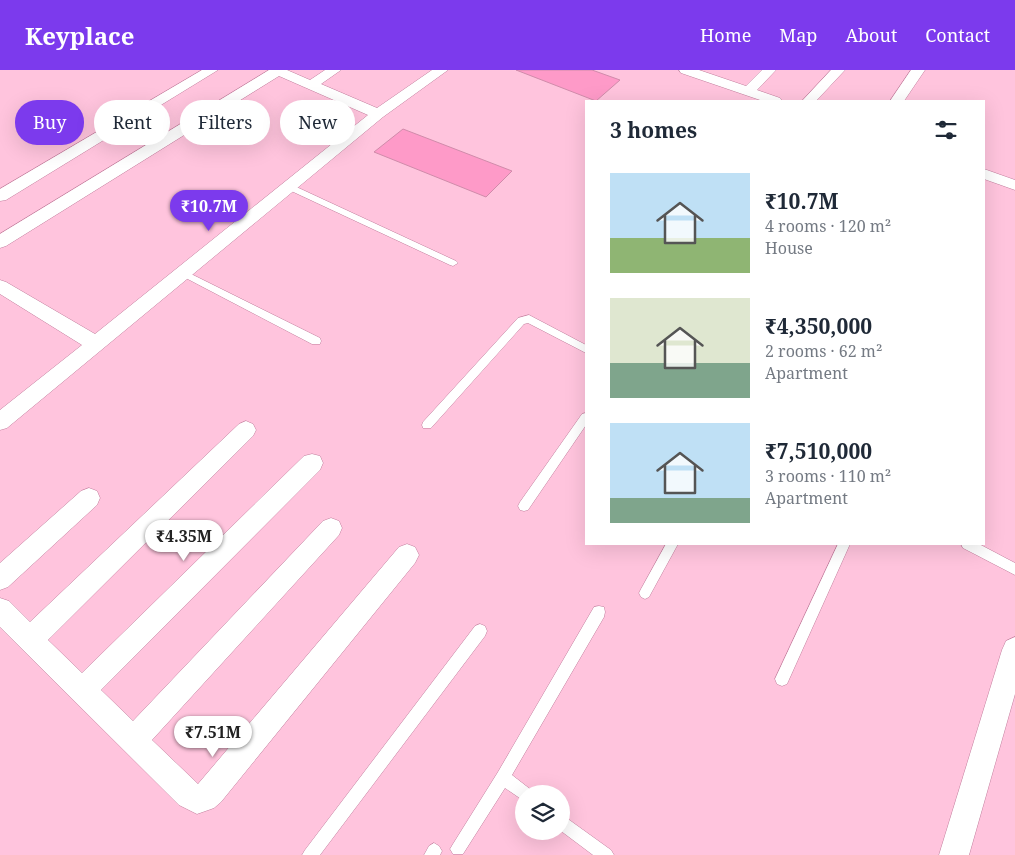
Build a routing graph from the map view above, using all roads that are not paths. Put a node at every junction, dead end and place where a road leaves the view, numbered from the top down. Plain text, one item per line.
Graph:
1 (211, 70) edge
2 (277, 70) edge
3 (334, 70) edge
4 (441, 70) edge
5 (686, 70) edge
6 (769, 70) edge
7 (838, 70) edge
8 (918, 70) edge
9 (312, 85) junction
10 (748, 92) junction
11 (772, 100) edge
12 (810, 100) edge
13 (898, 100) edge
14 (378, 114) junction
15 (985, 174) edge
16 (1015, 185) edge
17 (290, 186) junction
18 (0, 196) edge
19 (0, 242) edge
20 (452, 263) dead end
21 (183, 273) junction
22 (0, 286) edge
23 (316, 341) dead end
24 (96, 344) junction
25 (585, 348) edge
26 (585, 418) edge
27 (0, 422) edge
28 (427, 425) dead end
29 (246, 430) dead end
30 (312, 463) dead end
31 (89, 498) dead end
32 (524, 506) dead end
33 (331, 528) dead end
34 (671, 545) edge
35 (844, 545) edge
36 (969, 545) edge
37 (408, 555) dead end
38 (1015, 569) edge
39 (0, 579) edge
40 (645, 593) dead end
41 (0, 610) edge
42 (599, 612) dead end
43 (480, 631) dead end
44 (31, 639) junction
45 (1015, 650) edge
46 (782, 679) dead end
47 (83, 690) junction
48 (134, 740) junction
49 (502, 777) junction
50 (515, 787) edge
51 (570, 828) edge
52 (458, 849) dead end
53 (310, 855) edge
54 (606, 855) edge
55 (954, 855) edge

1 - 18 street
2 - 9 street
2 - 19 street
3 - 9 street
4 - 14 street
5 - 10 street
6 - 10 street
7 - 12 street
8 - 13 street
9 - 14 street
10 - 11 street
14 - 17 street
15 - 16 street
17 - 20 lane
17 - 21 street
21 - 23 lane
21 - 24 street
22 - 24 street
24 - 27 street
25 - 28 lane
26 - 32 lane
29 - 44 street
30 - 47 street
31 - 39 street
33 - 48 street
34 - 40 lane
35 - 46 lane
36 - 38 lane
37 - 48 street
41 - 44 street
42 - 49 lane
43 - 53 lane
44 - 47 street
45 - 55 street
47 - 48 street
49 - 50 lane
49 - 52 lane
51 - 54 lane

